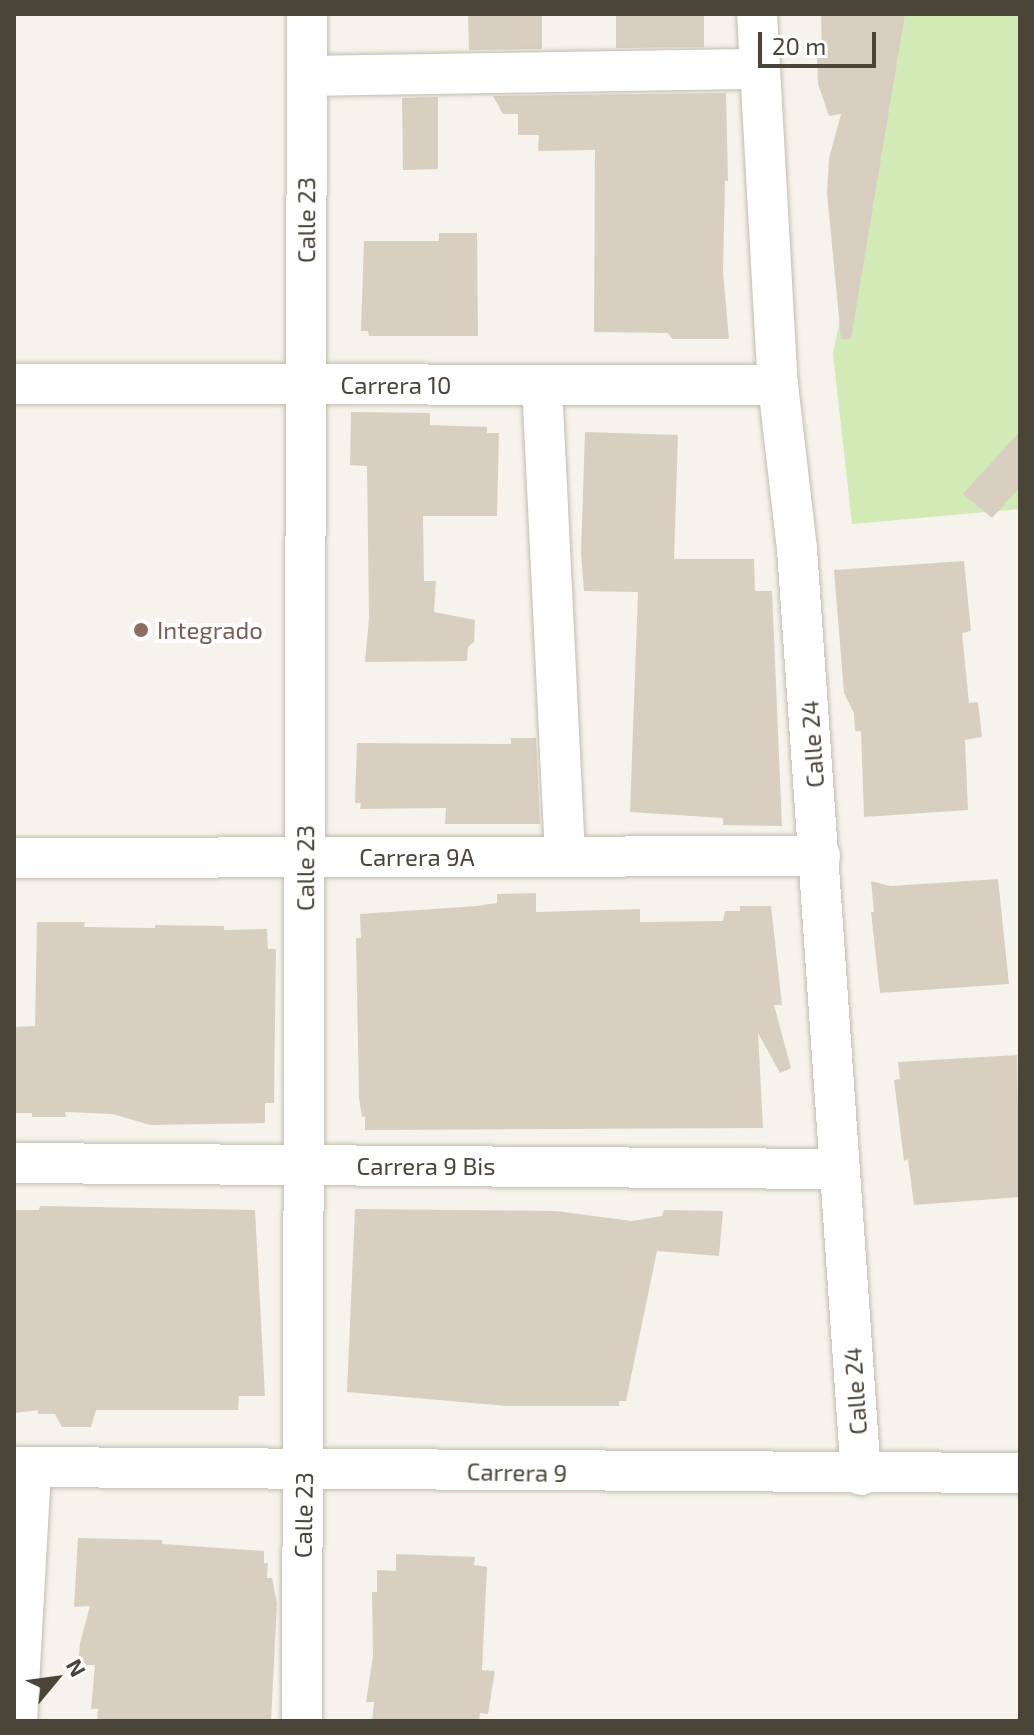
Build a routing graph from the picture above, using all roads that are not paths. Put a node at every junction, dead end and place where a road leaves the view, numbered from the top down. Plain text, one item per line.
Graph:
1 (307, 14) edge
2 (757, 14) edge
3 (760, 69) junction
4 (307, 76) junction
5 (14, 384) edge
6 (306, 384) junction
7 (542, 385) junction
8 (778, 385) junction
9 (565, 856) junction
10 (820, 856) junction
11 (305, 857) junction
12 (14, 858) edge
13 (14, 1163) edge
14 (304, 1165) junction
15 (838, 1169) junction
16 (22, 1467) edge
17 (304, 1470) junction
18 (1020, 1473) edge
19 (861, 1475) junction
20 (17, 1721) edge
21 (302, 1721) edge

1 - 4 street, Calle 23
2 - 3 street, Calle 24
3 - 4 street
3 - 8 street, Calle 24
4 - 6 street, Calle 23
5 - 6 street, Carrera 10
6 - 7 street, Carrera 10
6 - 11 street, Calle 23
7 - 8 street, Carrera 10
7 - 9 street
8 - 10 street, Calle 24
9 - 10 street, Carrera 9A
9 - 11 street, Carrera 9A
10 - 15 street, Calle 24
11 - 12 street, Carrera 9A
11 - 14 street, Calle 23
13 - 14 street, Carrera 9 Bis
14 - 15 street, Carrera 9 Bis
14 - 17 street, Calle 23
15 - 19 street, Calle 24
16 - 17 street, Carrera 9
16 - 20 street
17 - 19 street, Carrera 9
17 - 21 street, Calle 23
18 - 19 street, Carrera 9

